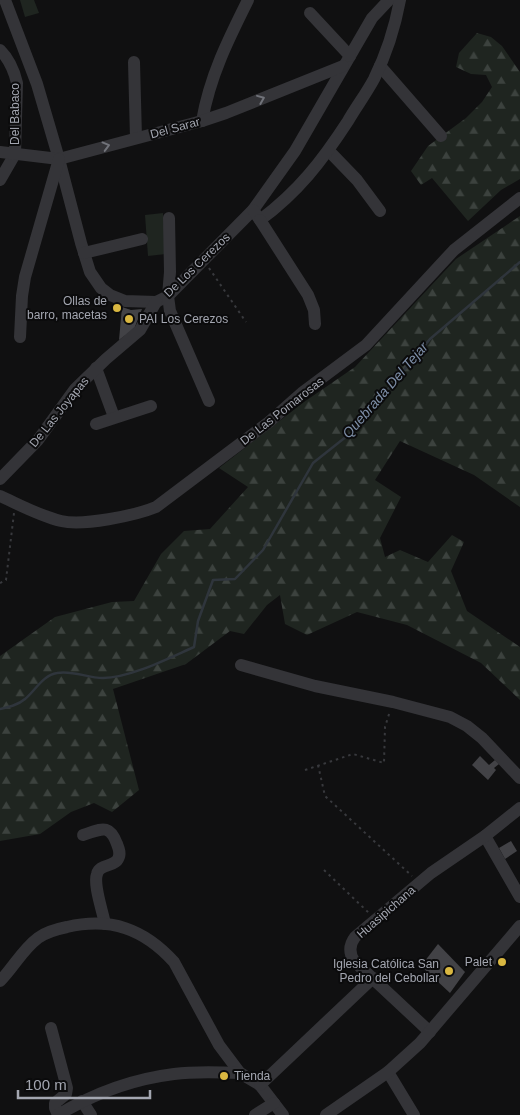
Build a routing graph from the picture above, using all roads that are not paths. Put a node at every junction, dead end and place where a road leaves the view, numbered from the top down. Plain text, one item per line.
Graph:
1 (5, 0) edge
2 (248, 0) edge
3 (389, 0) edge
4 (400, 0) edge
5 (310, 13) dead end
6 (0, 50) edge
7 (346, 61) junction
8 (134, 62) dead end
9 (380, 66) junction
10 (202, 121) junction
11 (441, 136) dead end
12 (136, 138) junction
13 (329, 151) junction
14 (0, 152) edge
15 (15, 154) junction
16 (59, 159) junction
17 (0, 180) edge
18 (520, 198) edge
19 (380, 211) dead end
20 (256, 215) junction
21 (169, 218) dead end
22 (142, 239) dead end
23 (84, 253) junction
24 (162, 299) junction
25 (315, 324) dead end
26 (20, 336) dead end
27 (96, 368) junction
28 (209, 401) dead end
29 (151, 406) dead end
30 (114, 417) junction
31 (96, 424) dead end
32 (0, 479) edge
33 (0, 496) edge
34 (241, 665) dead end
35 (520, 778) edge
36 (520, 808) edge
37 (83, 836) dead end
38 (485, 836) junction
39 (520, 897) edge
40 (105, 924) junction
41 (518, 932) edge
42 (373, 978) junction
43 (0, 981) edge
44 (51, 1028) dead end
45 (430, 1032) junction
46 (388, 1072) junction
47 (240, 1073) junction
48 (260, 1086) junction
49 (82, 1101) junction
50 (274, 1103) junction
51 (58, 1115) edge
52 (90, 1115) edge
53 (255, 1115) edge
54 (283, 1115) edge
55 (326, 1115) edge
56 (414, 1115) edge

1 - 16 street, De Los Cerezos
2 - 10 street
3 - 7 street, De Los Cerezos
4 - 9 street
5 - 7 street
6 - 15 street, Del Babaco
10 -> 7 street, Del Sarar
7 - 20 street, De Los Cerezos
8 - 12 street
9 - 11 street
9 - 13 street
10 - 12 street, Del Sarar
16 -> 12 street, Del Sarar
13 - 19 street
13 - 20 street
14 - 15 street, Del Sarar
15 - 16 street, Del Sarar
15 - 17 street
16 - 23 street, De Los Cerezos
16 - 26 street
18 - 33 street, De Las Pomarosas
20 - 24 street, De Los Cerezos
20 - 25 street
21 - 24 street
22 - 23 street
23 - 24 street, De Los Cerezos
24 - 27 street, De Las Joyapas
24 - 28 street
27 - 30 street
27 - 32 street, De Las Joyapas
29 - 30 street
30 - 31 street
34 - 35 street
36 - 38 street, Huasipichana
37 - 40 street
38 - 39 street
38 - 42 street, Huasipichana
40 - 43 street
40 - 47 street
41 - 45 street
42 - 45 street, Huasipichana
42 - 48 street
44 - 51 street
45 - 46 street
46 - 55 street
46 - 56 street
47 - 48 street
47 - 49 street
48 - 50 street
49 - 51 street
49 - 52 street
50 - 53 street
50 - 54 street

